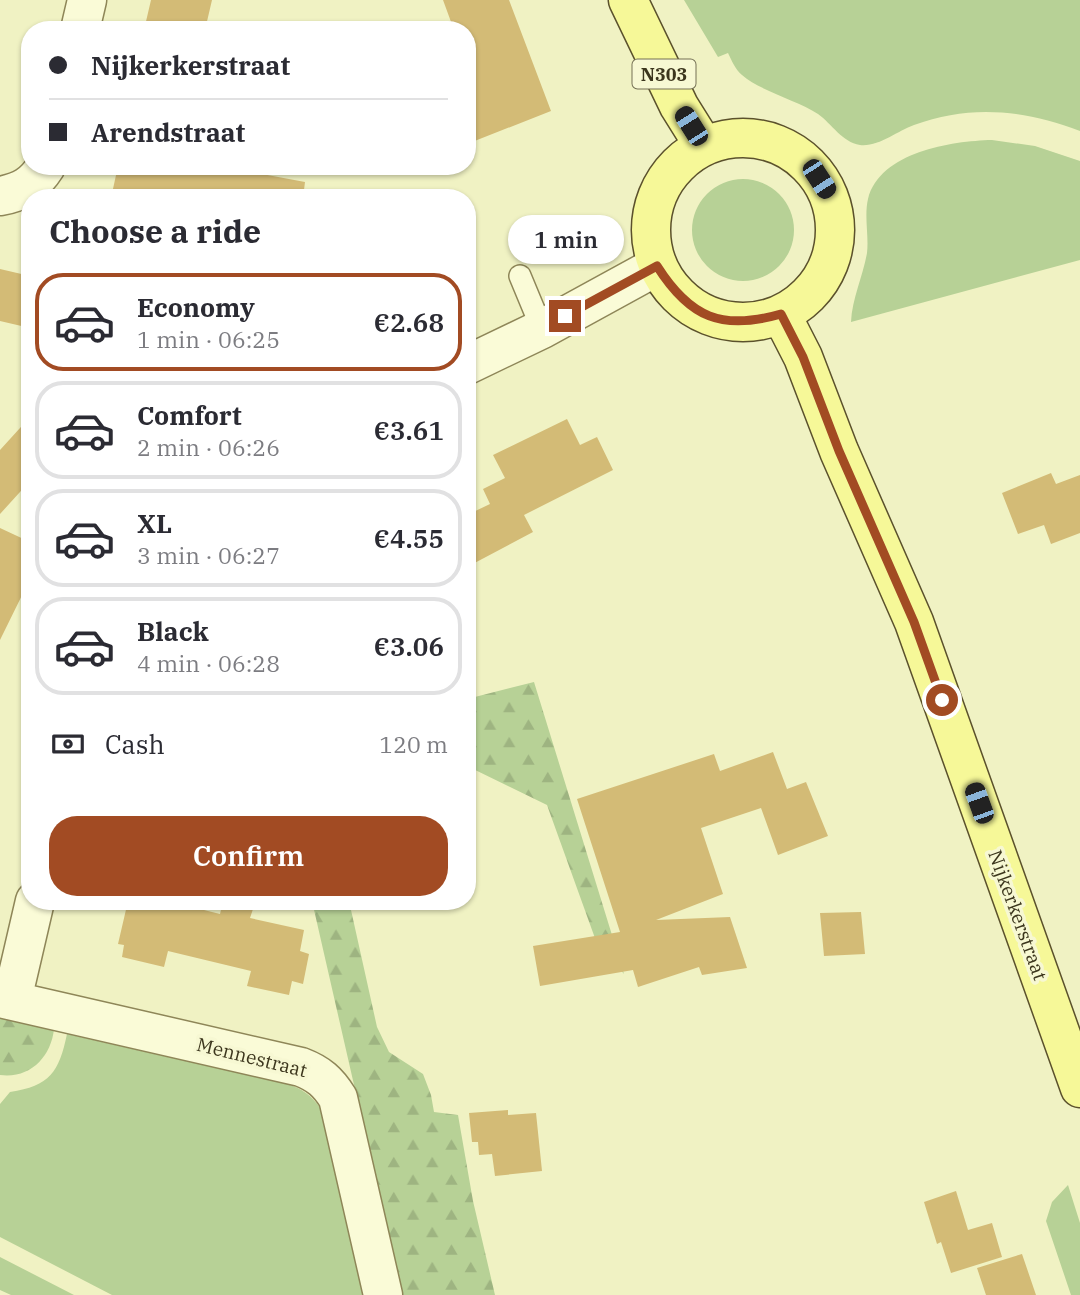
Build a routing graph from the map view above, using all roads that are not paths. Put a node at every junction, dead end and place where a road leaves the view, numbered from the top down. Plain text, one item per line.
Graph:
1 (87, 0) edge
2 (628, 0) edge
3 (82, 21) edge
4 (704, 146) junction
5 (40, 175) edge
6 (25, 189) edge
7 (21, 191) edge
8 (0, 196) edge
9 (657, 266) junction
10 (520, 276) dead end
11 (781, 314) junction
12 (542, 329) junction
13 (476, 361) edge
14 (32, 910) edge
15 (6, 999) edge
16 (1080, 1088) edge
17 (383, 1295) edge

1 - 3 street
2 - 4 main road, N303
4 - 9 main road
4 - 11 main road
5 - 6 street
7 - 8 street
9 - 11 main road
9 - 12 street
10 - 12 lane
11 - 16 main road, Nijkerkerstraat
12 - 13 street
14 - 15 street
15 - 17 street, Mennestraat

